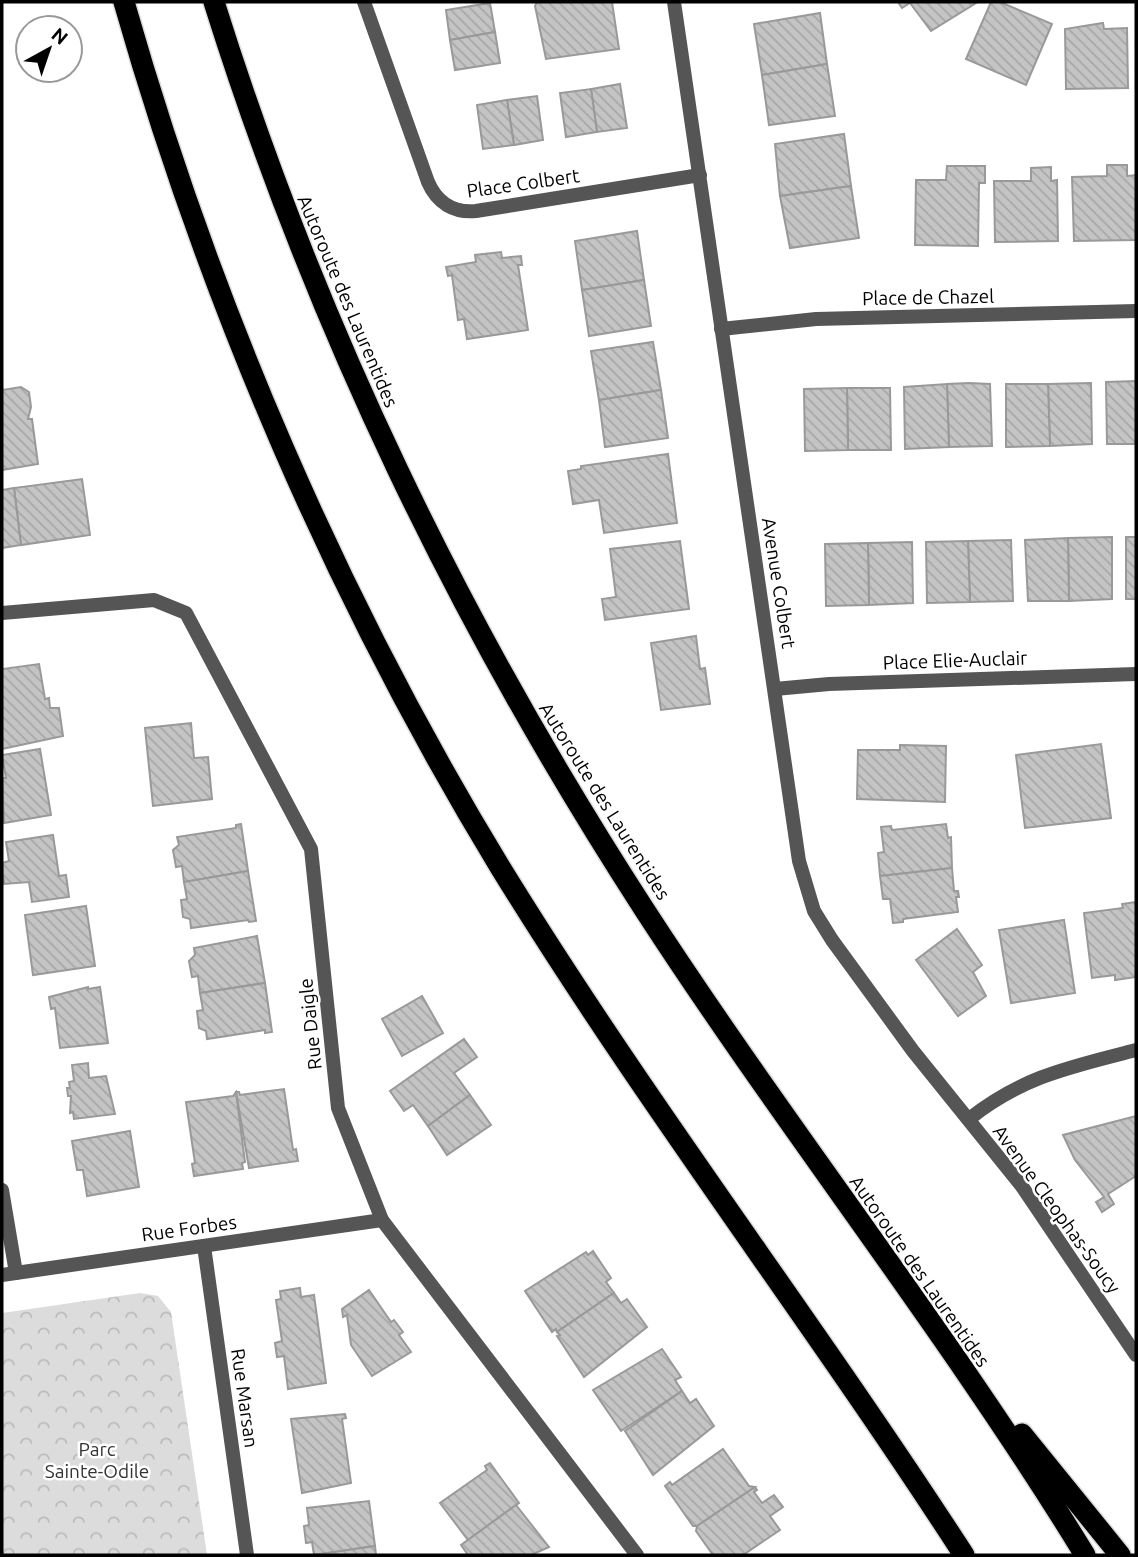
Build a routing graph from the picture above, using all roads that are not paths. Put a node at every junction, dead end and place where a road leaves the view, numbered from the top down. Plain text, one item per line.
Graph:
1 (124, 2) edge
2 (214, 2) edge
3 (364, 2) edge
4 (674, 2) edge
5 (700, 175) junction
6 (1136, 311) edge
7 (722, 329) junction
8 (2, 613) edge
9 (1136, 674) edge
10 (775, 689) junction
11 (1136, 1050) edge
12 (969, 1119) junction
13 (2, 1190) edge
14 (382, 1220) junction
15 (204, 1246) junction
16 (9, 1274) edge
17 (917, 1305) junction
18 (1136, 1355) edge
19 (247, 1555) edge
20 (637, 1555) edge
21 (964, 1555) edge
22 (1085, 1555) edge
23 (1120, 1555) edge

1 - 21 highway
2 - 17 highway, Autoroute des Laurentides
3 - 5 street, Place Colbert
4 - 5 street, Avenue Colbert
5 - 7 street, Avenue Colbert
6 - 7 street, Place de Chazel
7 - 10 street, Avenue Colbert
8 - 14 street, Rue Daigle
9 - 10 street, Place Elie-Auclair
10 - 12 street, Avenue Colbert
11 - 12 street
12 - 18 street, Avenue Cleophas-Soucy
13 - 16 street
14 - 15 street, Rue Forbes
14 - 20 street, Rue Daigle
15 - 16 street, Rue Forbes
15 - 19 street, Rue Marsan
17 - 22 highway, Autoroute des Laurentides
17 - 23 highway

